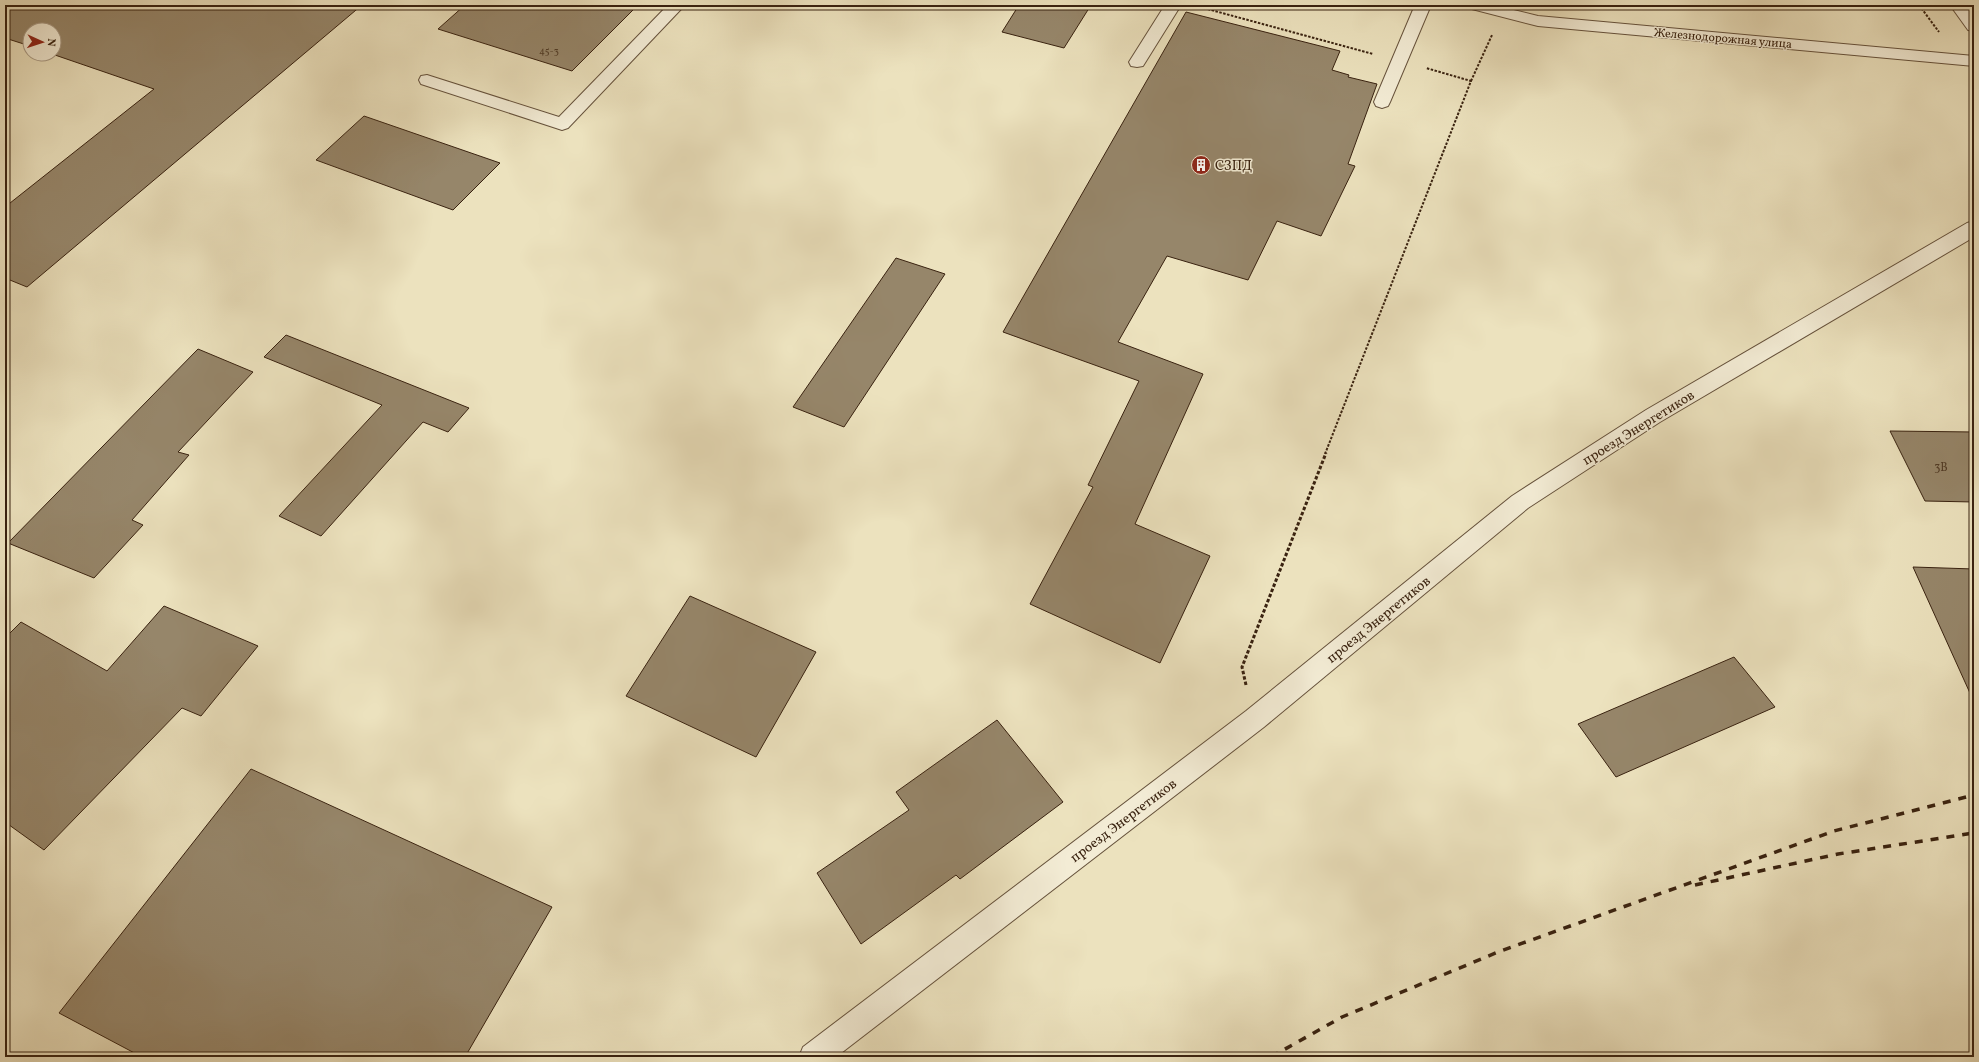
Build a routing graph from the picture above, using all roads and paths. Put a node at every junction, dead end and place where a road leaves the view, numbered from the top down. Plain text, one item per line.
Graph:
1 (678, 5) edge
2 (1173, 5) edge
3 (1422, 5) edge
4 (1474, 5) edge
5 (1958, 5) edge
6 (1200, 7) dead end
7 (1974, 26) edge
8 (1400, 61) junction
9 (1974, 61) edge
10 (1137, 62) dead end
11 (428, 80) dead end
12 (1382, 102) dead end
13 (1974, 228) edge
14 (1255, 719) junction
15 (813, 1057) edge

1 - 11 street
2 - 10 street
3 - 8 street
4 - 9 street, Железнодорожная улица
5 - 7 street
6 - 8 path
8 - 12 street
8 - 14 path
13 - 14 street, проезд Энергетиков
14 - 15 street, проезд Энергетиков

